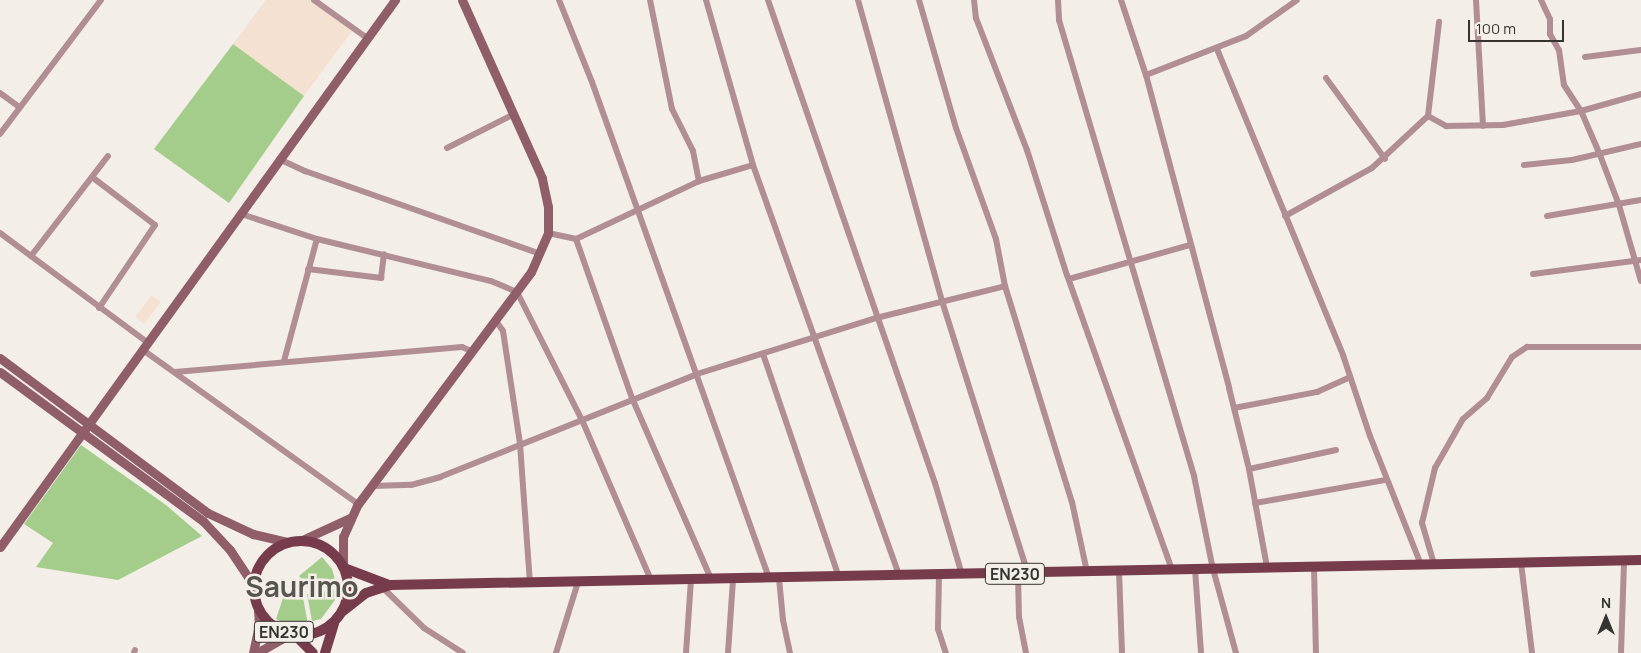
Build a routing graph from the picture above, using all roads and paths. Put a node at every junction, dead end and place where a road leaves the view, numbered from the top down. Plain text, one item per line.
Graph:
1 (101, 0) edge
2 (314, 0) edge
3 (395, 0) edge
4 (462, 0) edge
5 (559, 0) edge
6 (650, 0) edge
7 (706, 0) edge
8 (768, 0) edge
9 (858, 0) edge
10 (919, 0) edge
11 (974, 0) edge
12 (1058, 0) edge
13 (1122, 0) edge
14 (1297, 0) edge
15 (1476, 0) edge
16 (1541, 0) edge
17 (1439, 22) dead end
18 (367, 38) junction
19 (1216, 49) junction
20 (1641, 50) edge
21 (1585, 57) dead end
22 (1146, 75) junction
23 (1326, 78) dead end
24 (0, 93) edge
25 (1641, 94) edge
26 (19, 108) junction
27 (1581, 111) junction
28 (514, 114) junction
29 (1428, 116) junction
30 (1483, 126) junction
31 (0, 134) edge
32 (1641, 144) edge
33 (447, 148) dead end
34 (1600, 155) junction
35 (108, 156) dead end
36 (279, 159) junction
37 (1385, 159) junction
38 (753, 165) junction
39 (1524, 165) dead end
40 (92, 177) junction
41 (699, 181) junction
42 (1641, 200) edge
43 (1619, 205) junction
44 (637, 208) junction
45 (241, 214) junction
46 (1285, 216) junction
47 (1547, 216) dead end
48 (0, 233) edge
49 (548, 233) junction
50 (317, 239) junction
51 (576, 239) junction
52 (1190, 245) junction
53 (384, 254) junction
54 (541, 254) junction
55 (31, 256) junction
56 (1638, 260) edge
57 (1132, 262) junction
58 (308, 268) junction
59 (1533, 274) dead end
60 (1069, 279) junction
61 (1641, 281) edge
62 (1005, 286) junction
63 (517, 292) junction
64 (942, 302) junction
65 (99, 308) junction
66 (876, 318) junction
67 (496, 320) junction
68 (815, 336) junction
69 (146, 346) junction
70 (1641, 346) edge
71 (473, 352) junction
72 (762, 354) junction
73 (0, 358) edge
74 (284, 361) junction
75 (175, 372) junction
76 (697, 374) junction
77 (1, 375) edge
78 (1350, 378) junction
79 (632, 398) junction
80 (1234, 408) junction
81 (582, 420) junction
82 (90, 424) junction
83 (83, 433) junction
84 (520, 444) junction
85 (1336, 450) dead end
86 (1249, 469) junction
87 (1386, 480) junction
88 (373, 486) junction
89 (1255, 503) junction
90 (358, 504) junction
91 (206, 517) junction
92 (350, 518) junction
93 (302, 540) junction
94 (289, 542) junction
95 (0, 547) edge
96 (1641, 560) edge
97 (1624, 561) junction
98 (1521, 563) junction
99 (1421, 564) junction
100 (1434, 564) junction
101 (1314, 566) junction
102 (344, 567) junction
103 (1267, 567) junction
104 (1195, 569) junction
105 (1213, 569) junction
106 (1172, 570) junction
107 (1119, 571) junction
108 (1087, 572) junction
109 (1023, 574) junction
110 (898, 575) junction
111 (939, 575) junction
112 (962, 575) junction
113 (839, 577) junction
114 (774, 578) junction
115 (711, 579) junction
116 (734, 579) junction
117 (651, 580) junction
118 (691, 580) junction
119 (530, 582) junction
120 (578, 582) junction
121 (254, 586) junction
122 (386, 586) junction
123 (258, 609) junction
124 (343, 610) junction
125 (334, 622) junction
126 (292, 634) junction
127 (252, 653) edge
128 (257, 653) edge
129 (313, 653) edge
130 (325, 653) edge
131 (463, 653) edge
132 (556, 653) edge
133 (686, 653) edge
134 (728, 653) edge
135 (790, 653) edge
136 (946, 653) edge
137 (1026, 653) edge
138 (1122, 653) edge
139 (1201, 653) edge
140 (1236, 653) edge
141 (1316, 653) edge
142 (1532, 653) edge
143 (1621, 653) edge

1 - 26 street
2 - 18 street
3 - 18 street
4 - 28 street
5 - 44 street
6 - 41 street
7 - 38 street
8 - 66 street
9 - 64 street
10 - 62 street
11 - 60 street
12 - 57 street
13 - 22 street
14 - 19 street
15 - 30 street
16 - 27 street
17 - 29 street
18 - 36 street
19 - 22 street
19 - 46 street
20 - 21 street
22 - 52 street
23 - 37 street
24 - 26 street
25 - 27 street
26 - 31 street
27 - 30 street
27 - 34 street
28 - 33 street
28 - 49 street
29 - 30 street
29 - 37 street
32 - 34 street
34 - 39 street
34 - 43 street
35 - 40 street
36 - 45 street
36 - 54 street
37 - 46 street
38 - 41 street
38 - 68 street
40 - 55 street
40 - 65 street
41 - 44 street
42 - 43 street
43 - 47 street
43 - 56 street
44 - 51 street
44 - 76 street
45 - 50 street
45 - 69 street
46 - 78 street
48 - 55 street
49 - 51 street
49 - 54 street
50 - 53 street
50 - 58 street
51 - 79 street
52 - 57 street
52 - 80 street
53 - 58 street
53 - 63 street
54 - 63 street
55 - 65 street
56 - 59 street
56 - 61 street
57 - 60 street
57 - 105 street
58 - 74 street
60 - 106 street
62 - 64 street
62 - 108 street
63 - 67 street
63 - 81 street
64 - 66 street
64 - 109 street
65 - 69 street
66 - 68 street
66 - 112 street
67 - 71 street
67 - 84 street
68 - 72 street
68 - 110 street
69 - 75 street
69 - 82 street
70 - 100 street
71 - 74 street
71 - 88 street
72 - 76 street
72 - 113 street
73 - 82 street
74 - 75 street
75 - 90 street
76 - 79 street
76 - 114 street
77 - 83 street
78 - 80 street
78 - 87 street
79 - 81 street
79 - 115 street
80 - 86 street
81 - 84 street
81 - 117 street
82 - 83 street
82 - 91 street
83 - 91 street
83 - 95 street
84 - 88 street
84 - 119 street
85 - 86 street
86 - 89 street
87 - 89 street
87 - 99 street
88 - 90 street
89 - 103 street
90 - 92 street
91 - 94 street
91 - 121 street
92 - 93 street
92 - 102 street
93 - 94 main road, EN230
93 - 102 main road, EN230
94 - 121 main road, EN230
96 - 97 main road, EN230
97 - 98 main road, EN230
97 - 143 street
98 - 100 main road, EN230
98 - 142 street
99 - 100 main road, EN230
99 - 101 main road, EN230
101 - 103 main road, EN230
101 - 141 street
102 - 122 main road, EN230
102 - 124 main road, EN230
103 - 105 main road, EN230
104 - 105 main road, EN230
104 - 106 main road, EN230
104 - 139 street
105 - 140 street
106 - 107 main road, EN230
107 - 108 main road, EN230
107 - 138 street
108 - 109 main road, EN230
109 - 112 main road, EN230
109 - 137 street
110 - 111 main road, EN230
110 - 113 main road, EN230
111 - 112 main road, EN230
111 - 136 street
113 - 114 main road, EN230
114 - 116 main road, EN230
114 - 135 street
115 - 116 main road, EN230
115 - 118 main road, EN230
116 - 134 street
117 - 118 main road, EN230
117 - 120 main road, EN230
118 - 133 street
119 - 120 main road, EN230
119 - 122 main road, EN230
120 - 132 street
121 - 123 main road, EN230
122 - 124 main road, EN230
122 - 131 street
123 - 126 main road, EN230
123 - 127 street
124 - 125 main road, EN230
125 - 126 main road, EN230
125 - 130 main road, EN230
126 - 128 street
126 - 129 main road, EN230

